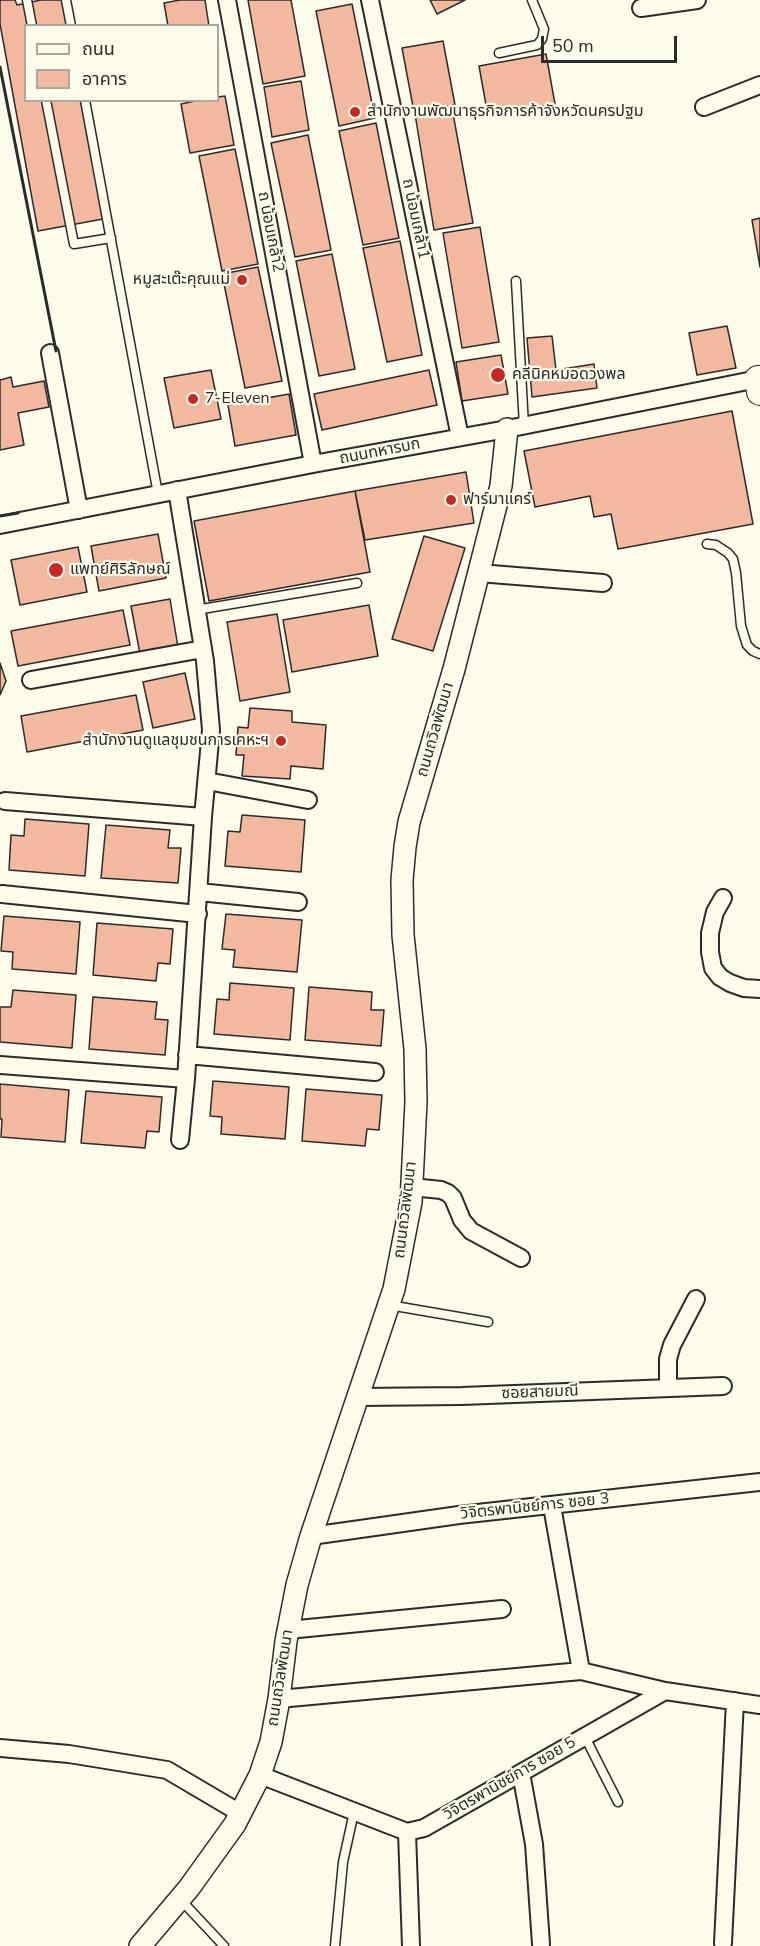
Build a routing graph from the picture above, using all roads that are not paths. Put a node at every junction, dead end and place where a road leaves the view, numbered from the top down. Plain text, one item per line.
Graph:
1 (27, 0) edge
2 (66, 0) edge
3 (227, 0) edge
4 (370, 0) edge
5 (532, 0) edge
6 (691, 0) edge
7 (641, 8) dead end
8 (32, 24) edge
9 (71, 24) edge
10 (499, 53) dead end
11 (760, 85) edge
12 (46, 102) edge
13 (85, 102) edge
14 (704, 107) dead end
15 (111, 238) junction
16 (516, 281) dead end
17 (50, 352) dead end
18 (760, 384) edge
19 (516, 427) junction
20 (460, 437) junction
21 (313, 464) junction
22 (177, 490) junction
23 (158, 494) junction
24 (79, 510) junction
25 (0, 525) edge
26 (707, 544) dead end
27 (478, 573) junction
28 (357, 583) dead end
29 (603, 583) dead end
30 (196, 610) junction
31 (203, 649) junction
32 (760, 654) edge
33 (31, 680) dead end
34 (207, 781) junction
35 (308, 800) dead end
36 (5, 801) dead end
37 (203, 817) junction
38 (199, 892) junction
39 (2, 894) dead end
40 (723, 898) dead end
41 (298, 902) dead end
42 (198, 914) junction
43 (760, 989) edge
44 (187, 1055) junction
45 (0, 1065) edge
46 (375, 1072) dead end
47 (186, 1079) junction
48 (180, 1140) dead end
49 (412, 1187) junction
50 (521, 1258) dead end
51 (696, 1299) dead end
52 (389, 1305) junction
53 (488, 1322) dead end
54 (723, 1386) dead end
55 (668, 1388) junction
56 (358, 1397) junction
57 (760, 1482) edge
58 (552, 1506) junction
59 (311, 1536) junction
60 (502, 1609) dead end
61 (288, 1630) junction
62 (581, 1671) junction
63 (665, 1691) junction
64 (279, 1699) junction
65 (735, 1701) junction
66 (760, 1705) edge
67 (585, 1737) junction
68 (0, 1748) edge
69 (521, 1773) junction
70 (260, 1775) junction
71 (618, 1802) dead end
72 (354, 1812) junction
73 (240, 1813) junction
74 (407, 1832) junction
75 (180, 1899) junction
76 (723, 1943) dead end
77 (541, 1944) dead end
78 (140, 1946) edge
79 (224, 1946) edge
80 (335, 1946) edge
81 (411, 1946) edge

1 - 8 lane
2 - 9 lane
3 - 21 street, ถ น้อมเกล้า2
4 - 20 street, ถ น้อมเกล้า1
5 - 10 lane
6 - 7 street
11 - 14 street
12 - 15 lane
13 - 15 lane
15 - 23 lane
16 - 19 lane
17 - 24 street
18 - 19 street, ถนนทหารบก
19 - 20 street, ถนนทหารบก
19 - 27 street, ถนนถวิลพัฒนา
20 - 21 street, ถนนทหารบก
21 - 22 street, ถนนทหารบก
22 - 23 street, ถนนทหารบก
22 - 30 street
23 - 24 street, ถนนทหารบก
24 - 25 street, ถนนทหารบก
26 - 32 lane
27 - 29 street
27 - 49 street, ถนนถวิลพัฒนา
28 - 30 lane
30 - 31 street
31 - 33 street
31 - 34 street
34 - 35 street
34 - 37 street
36 - 37 street
37 - 38 street
38 - 41 street
38 - 42 street
39 - 42 street
40 - 43 street
42 - 44 street
44 - 46 street
44 - 47 street
45 - 47 street
47 - 48 street
49 - 50 street
49 - 52 street, ถนนถวิลพัฒนา
51 - 55 street
52 - 53 lane
52 - 56 street, ถนนถวิลพัฒนา
54 - 55 street, ซอยสายมณี
55 - 56 street, ซอยสายมณี
56 - 59 street, ถนนถวิลพัฒนา
57 - 58 street, วิจิตรพานิชย์การ ซอย 3
58 - 59 street, วิจิตรพานิชย์การ ซอย 3
58 - 62 street
59 - 61 street, ถนนถวิลพัฒนา
60 - 61 street
61 - 64 street, ถนนถวิลพัฒนา
62 - 63 street
62 - 64 street
63 - 65 street
63 - 67 street, วิจิตรพานิชย์การ ซอย 5
64 - 70 street, ถนนถวิลพัฒนา
65 - 66 street
65 - 76 street
67 - 69 street, วิจิตรพานิชย์การ ซอย 5
67 - 71 lane
68 - 73 street
69 - 74 street, วิจิตรพานิชย์การ ซอย 5
69 - 77 street
70 - 72 street
70 - 73 street, ถนนถวิลพัฒนา
72 - 74 street
72 - 80 lane
73 - 75 street, ถนนถวิลพัฒนา
74 - 81 street
75 - 78 street, ถนนถวิลพัฒนา
75 - 79 lane

